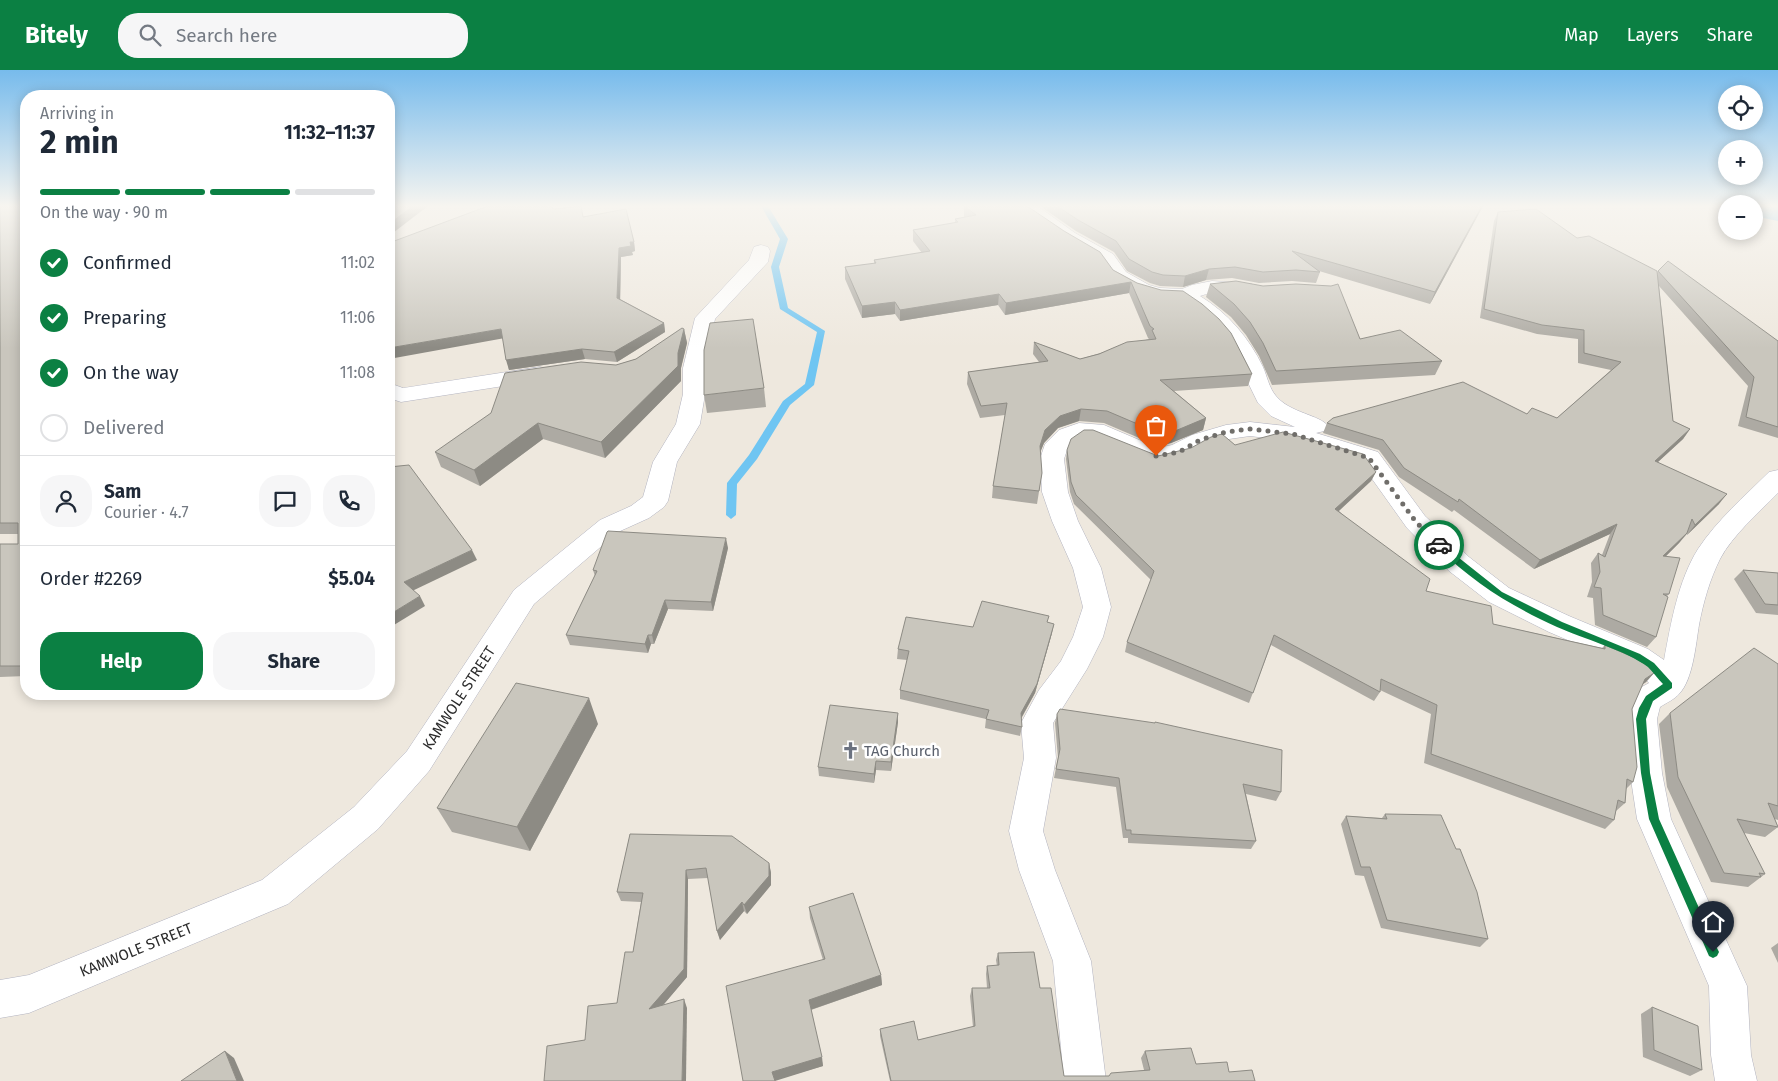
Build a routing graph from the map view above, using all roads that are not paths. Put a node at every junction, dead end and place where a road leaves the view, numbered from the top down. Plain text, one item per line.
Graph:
1 (760, 253) edge
2 (1099, 253) edge
3 (1260, 291) edge
4 (1185, 295) junction
5 (557, 372) edge
6 (395, 393) edge
7 (1369, 458) junction
8 (1778, 478) edge
9 (1669, 685) junction
10 (0, 999) edge
11 (1085, 1081) edge
12 (1736, 1081) edge

1 - 10 street, KAMWOLE STREET
2 - 4 street
3 - 4 street
4 - 7 street
5 - 6 street
7 - 9 street
7 - 11 street
8 - 9 street
9 - 12 street

